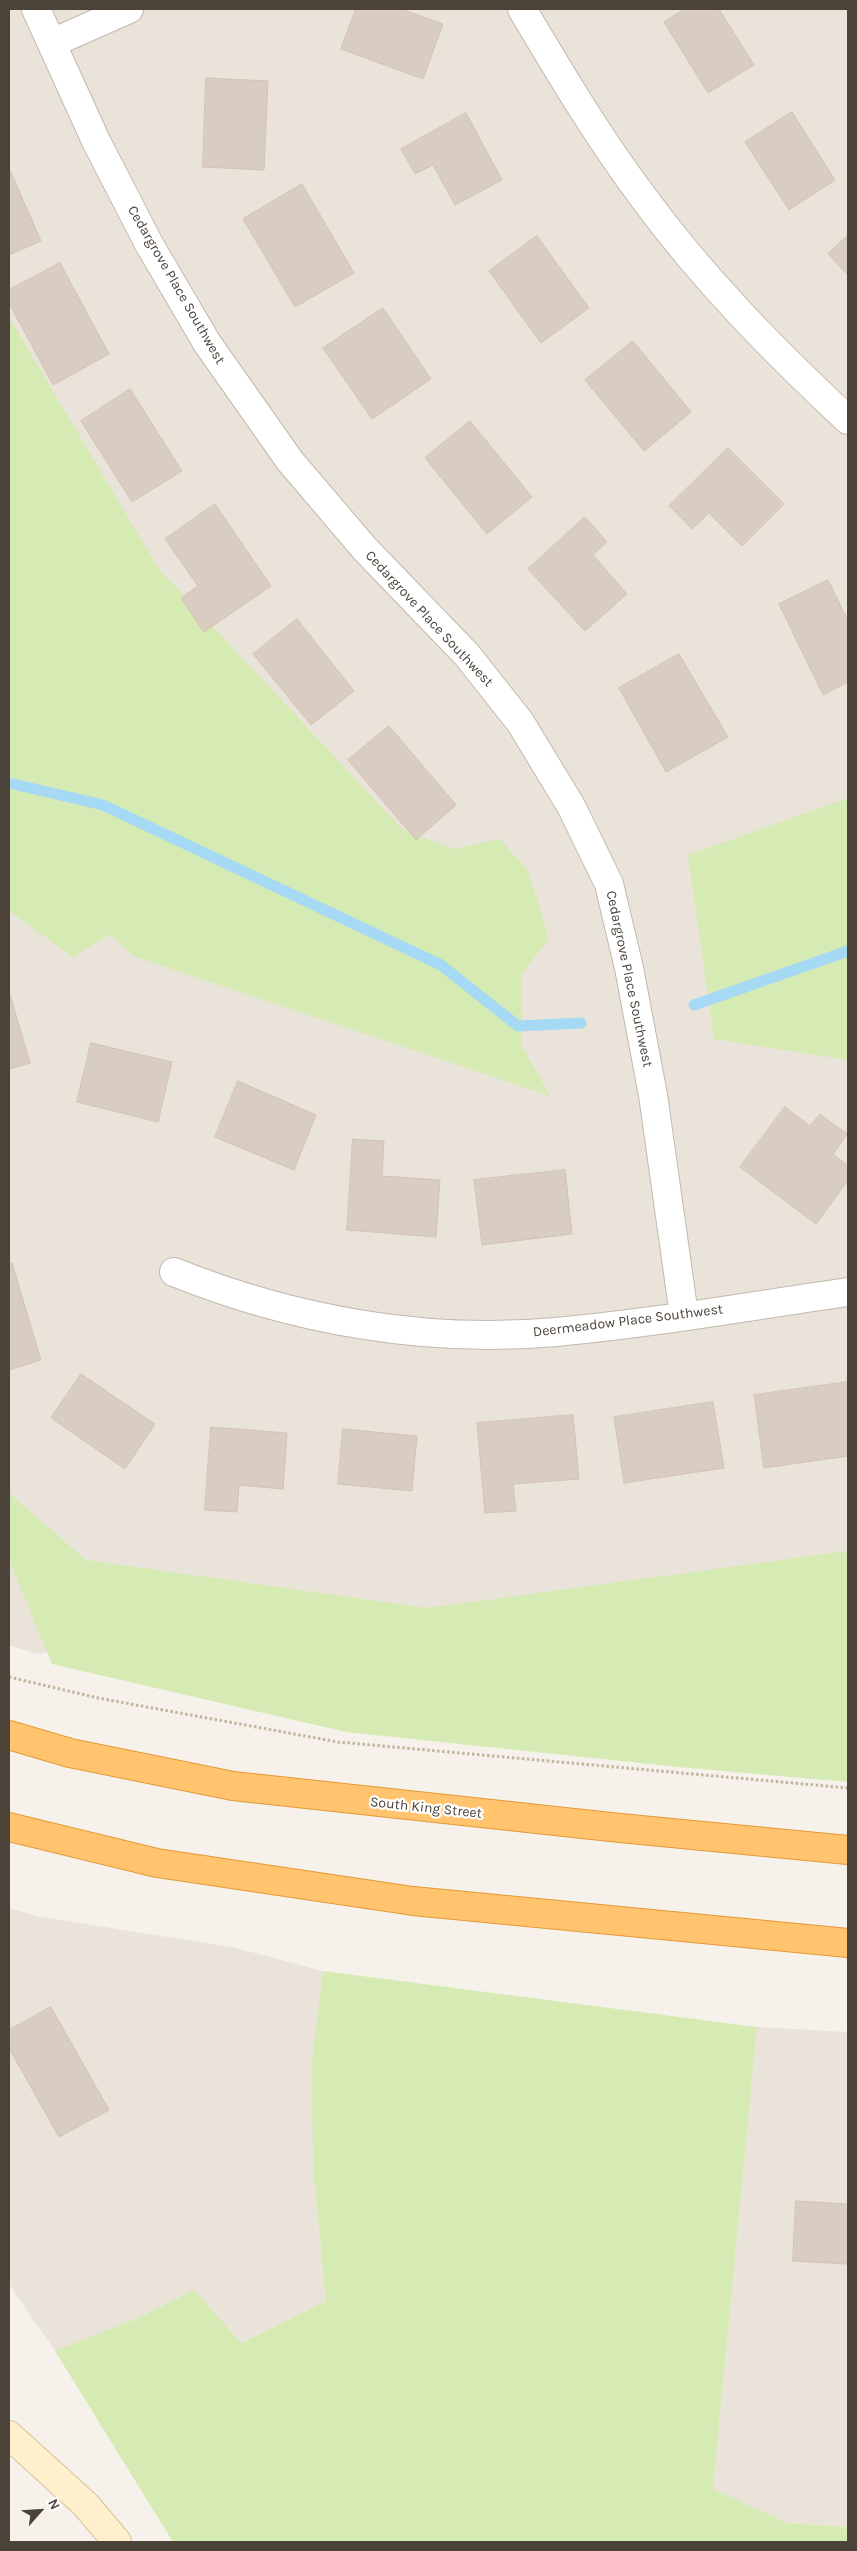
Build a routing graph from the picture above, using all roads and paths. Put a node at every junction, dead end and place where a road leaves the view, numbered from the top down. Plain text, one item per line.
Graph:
1 (36, 9) edge
2 (129, 9) edge
3 (522, 9) edge
4 (52, 44) junction
5 (848, 420) edge
6 (174, 1272) dead end
7 (848, 1292) edge
8 (684, 1315) junction
9 (9, 1678) edge
10 (9, 1735) edge
11 (848, 1788) edge
12 (9, 1827) edge
13 (848, 1850) edge
14 (848, 1943) edge
15 (9, 2435) edge
16 (116, 2542) edge

1 - 4 street, Cedargrove Place Southwest
2 - 4 street
3 - 5 street
4 - 8 street, Cedargrove Place Southwest
6 - 8 street, Deermeadow Place Southwest
7 - 8 street, Deermeadow Place Southwest
9 - 11 path
10 - 13 highway, South King Street
12 - 14 highway
15 - 16 street

